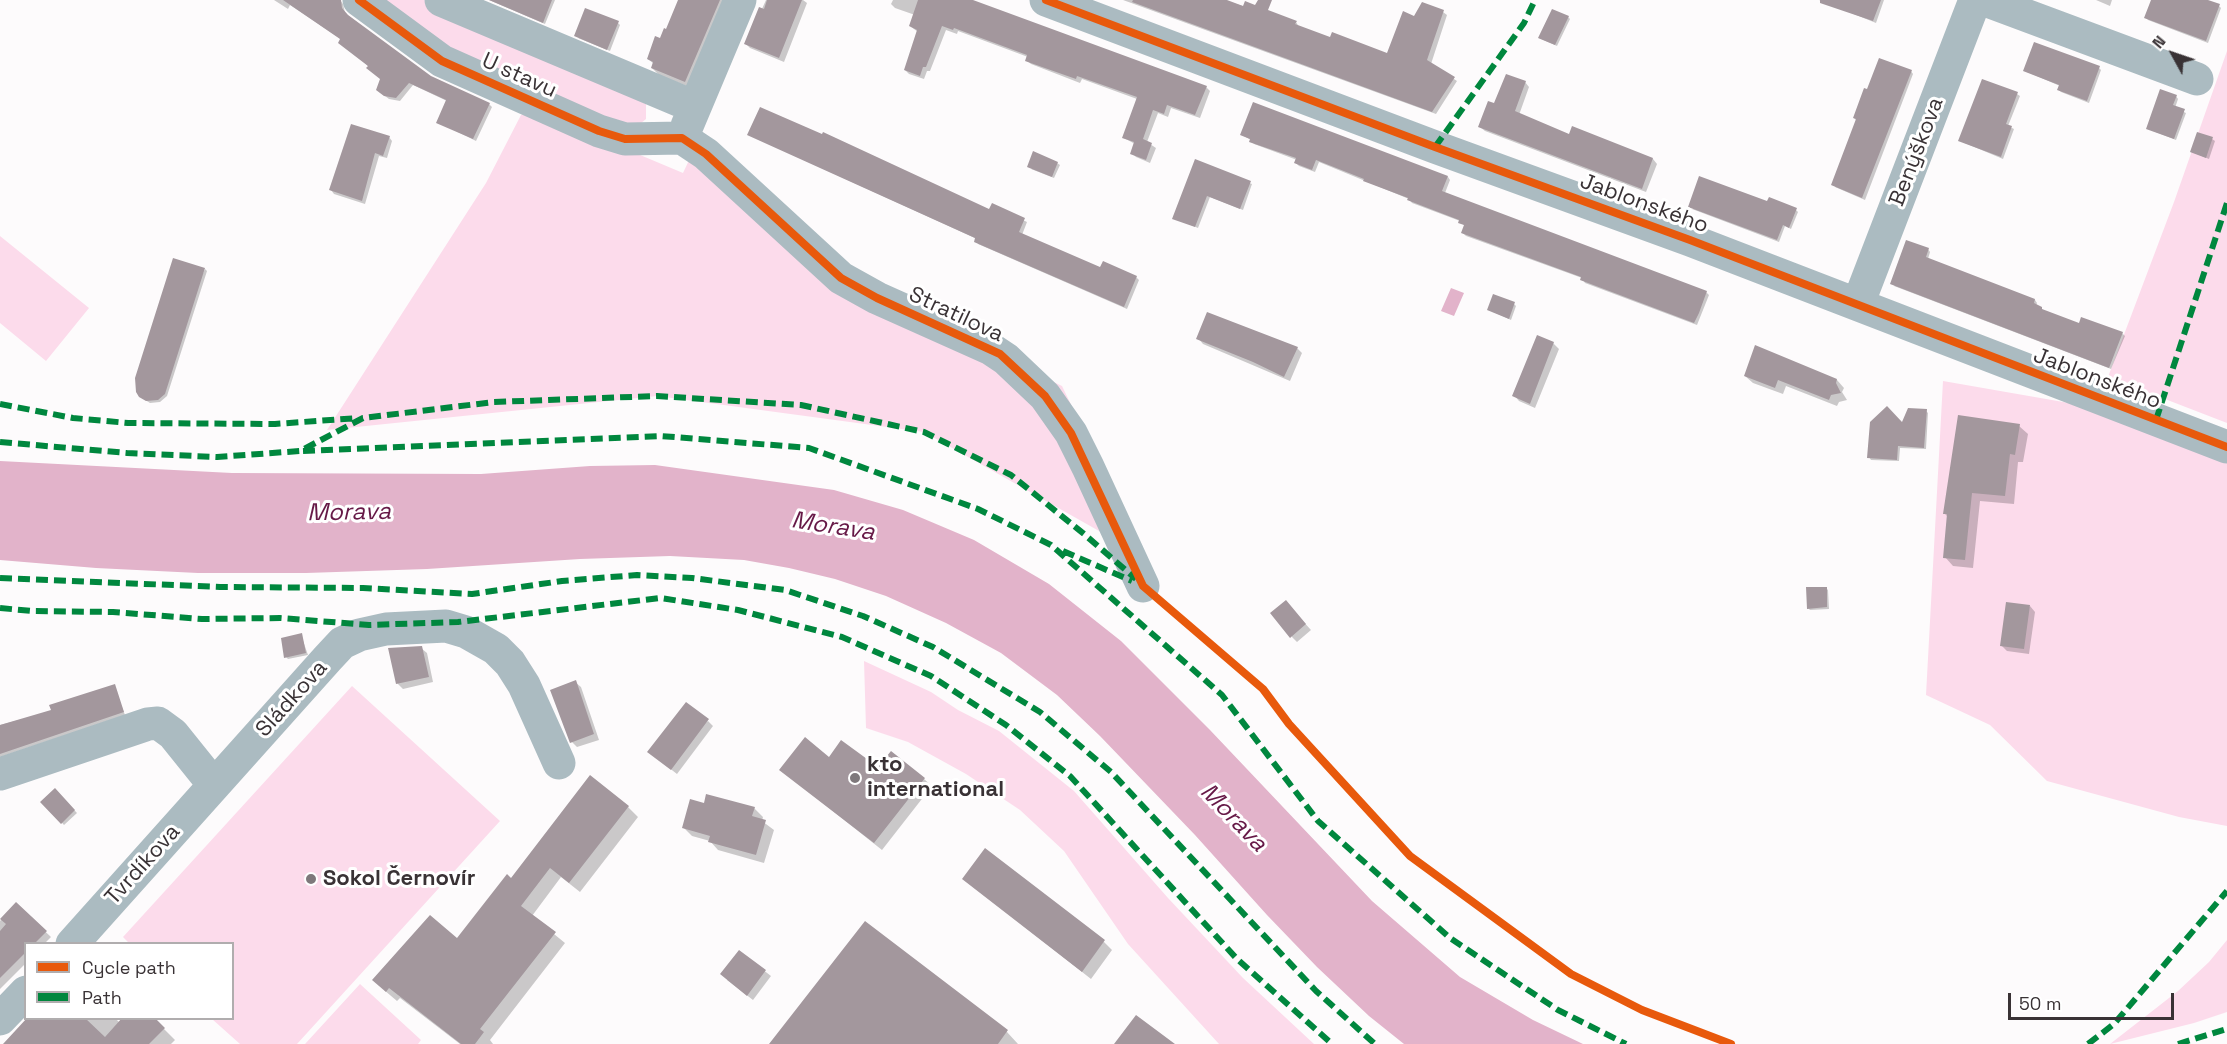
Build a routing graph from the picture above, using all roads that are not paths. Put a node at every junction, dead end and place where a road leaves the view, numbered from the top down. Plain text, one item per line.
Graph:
1 (359, 0) edge
2 (441, 0) edge
3 (740, 0) edge
4 (1046, 0) edge
5 (1975, 0) edge
6 (1985, 0) edge
7 (2197, 79) dead end
8 (695, 107) junction
9 (682, 138) junction
10 (1858, 304) junction
11 (2227, 447) edge
12 (1143, 586) dead end
13 (559, 763) dead end
14 (0, 774) edge
15 (214, 785) junction
16 (74, 942) edge
17 (24, 994) edge
18 (0, 1019) edge

1 - 9 street, U stavu
2 - 8 street, U stavu
3 - 8 street
4 - 10 street, Jablonského
5 - 10 street, Benýškova
6 - 7 street
8 - 9 street
9 - 12 street, Stratilova
10 - 11 street, Jablonského
13 - 15 street, Sládkova
14 - 15 street
15 - 16 street, Tvrdíkova
17 - 18 street

